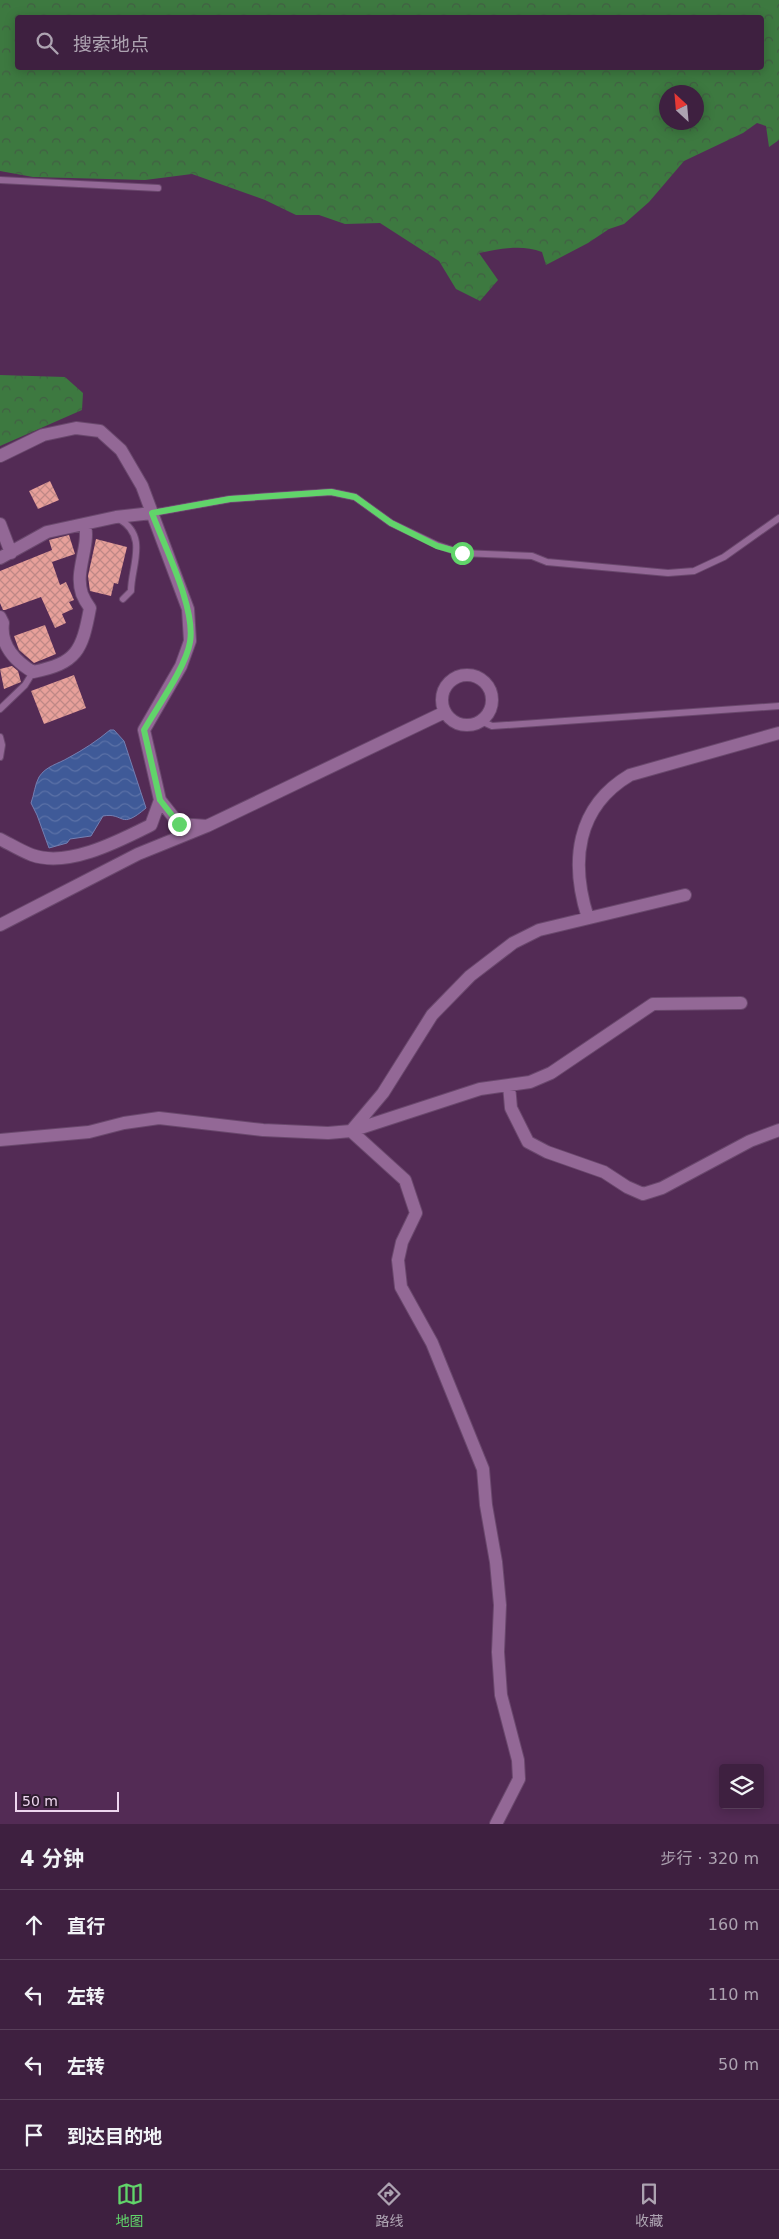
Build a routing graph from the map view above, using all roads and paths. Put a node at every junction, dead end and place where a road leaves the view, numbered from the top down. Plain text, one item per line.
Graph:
1 (0, 180) edge
2 (158, 188) dead end
3 (0, 456) edge
4 (152, 513) junction
5 (116, 517) junction
6 (779, 518) edge
7 (0, 524) edge
8 (85, 524) junction
9 (6, 555) edge
10 (123, 599) dead end
11 (0, 617) edge
12 (33, 672) junction
13 (779, 706) edge
14 (0, 709) edge
15 (445, 712) junction
16 (481, 721) junction
17 (779, 733) edge
18 (0, 738) edge
19 (0, 757) edge
20 (160, 800) junction
21 (207, 826) junction
22 (0, 839) edge
23 (686, 895) dead end
24 (588, 918) junction
25 (0, 925) edge
26 (740, 1003) dead end
27 (509, 1085) junction
28 (779, 1130) edge
29 (351, 1131) junction
30 (0, 1140) edge
31 (496, 1824) edge

1 - 2 lane
3 - 4 street
4 - 5 street
4 - 6 lane
4 - 20 street
5 - 8 street
5 - 10 lane
7 - 9 street
8 - 9 street
8 - 12 street
11 - 12 street
12 - 14 lane
13 - 16 lane
15 - 16 street
15 - 16 street
15 - 21 street
17 - 24 street
18 - 19 lane
20 - 21 street
20 - 22 street
21 - 25 street
23 - 24 street
24 - 29 street
26 - 27 street
27 - 28 street
27 - 29 street
29 - 30 street
29 - 31 street

